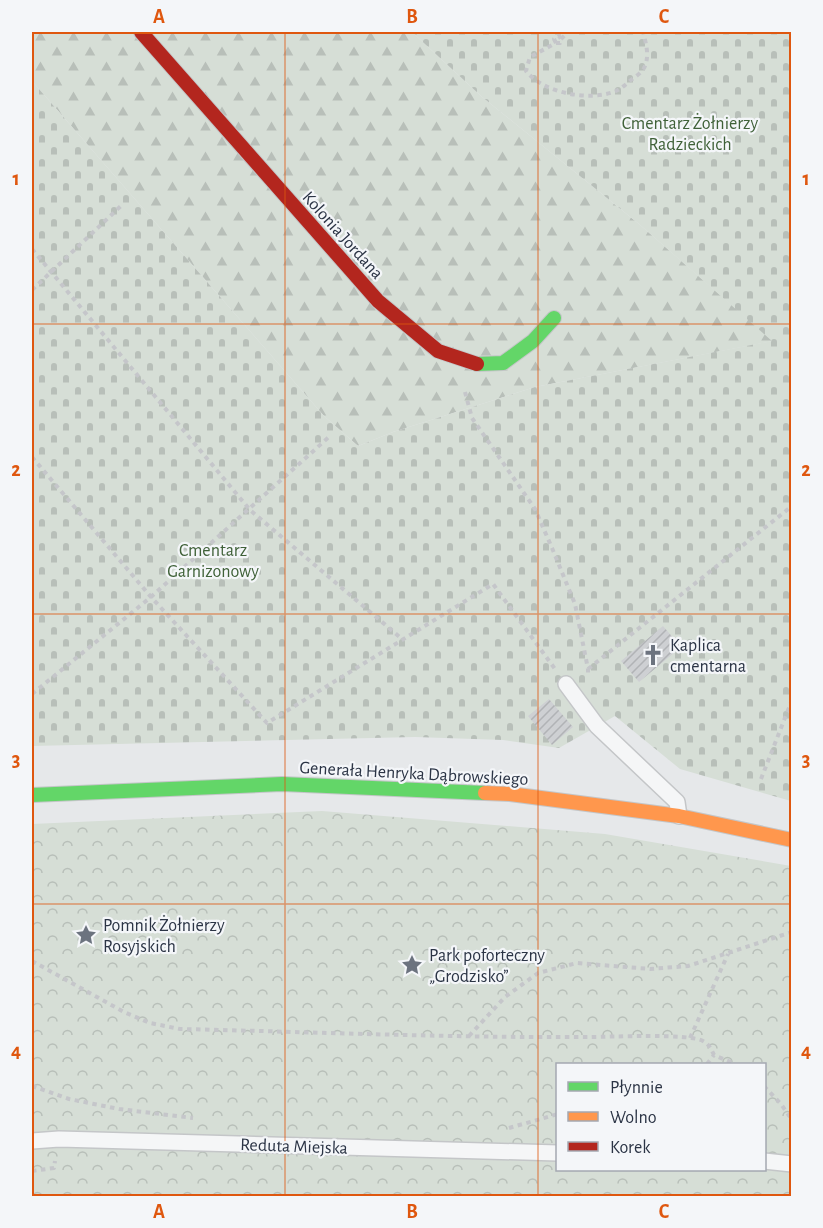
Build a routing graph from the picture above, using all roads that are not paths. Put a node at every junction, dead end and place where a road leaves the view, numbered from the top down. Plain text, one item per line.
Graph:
1 (141, 32) edge
2 (554, 318) dead end
3 (566, 684) road end
4 (32, 795) edge
5 (679, 816) junction
6 (792, 840) edge
7 (32, 1141) edge
8 (556, 1153) edge
9 (766, 1161) edge
10 (792, 1164) edge

1 - 2 street, Kolonia Jordana
3 - 5 lane
4 - 5 street, Generała Henryka Dąbrowskiego
5 - 6 street, Generała Henryka Dąbrowskiego
7 - 8 lane, Reduta Miejska
9 - 10 lane

